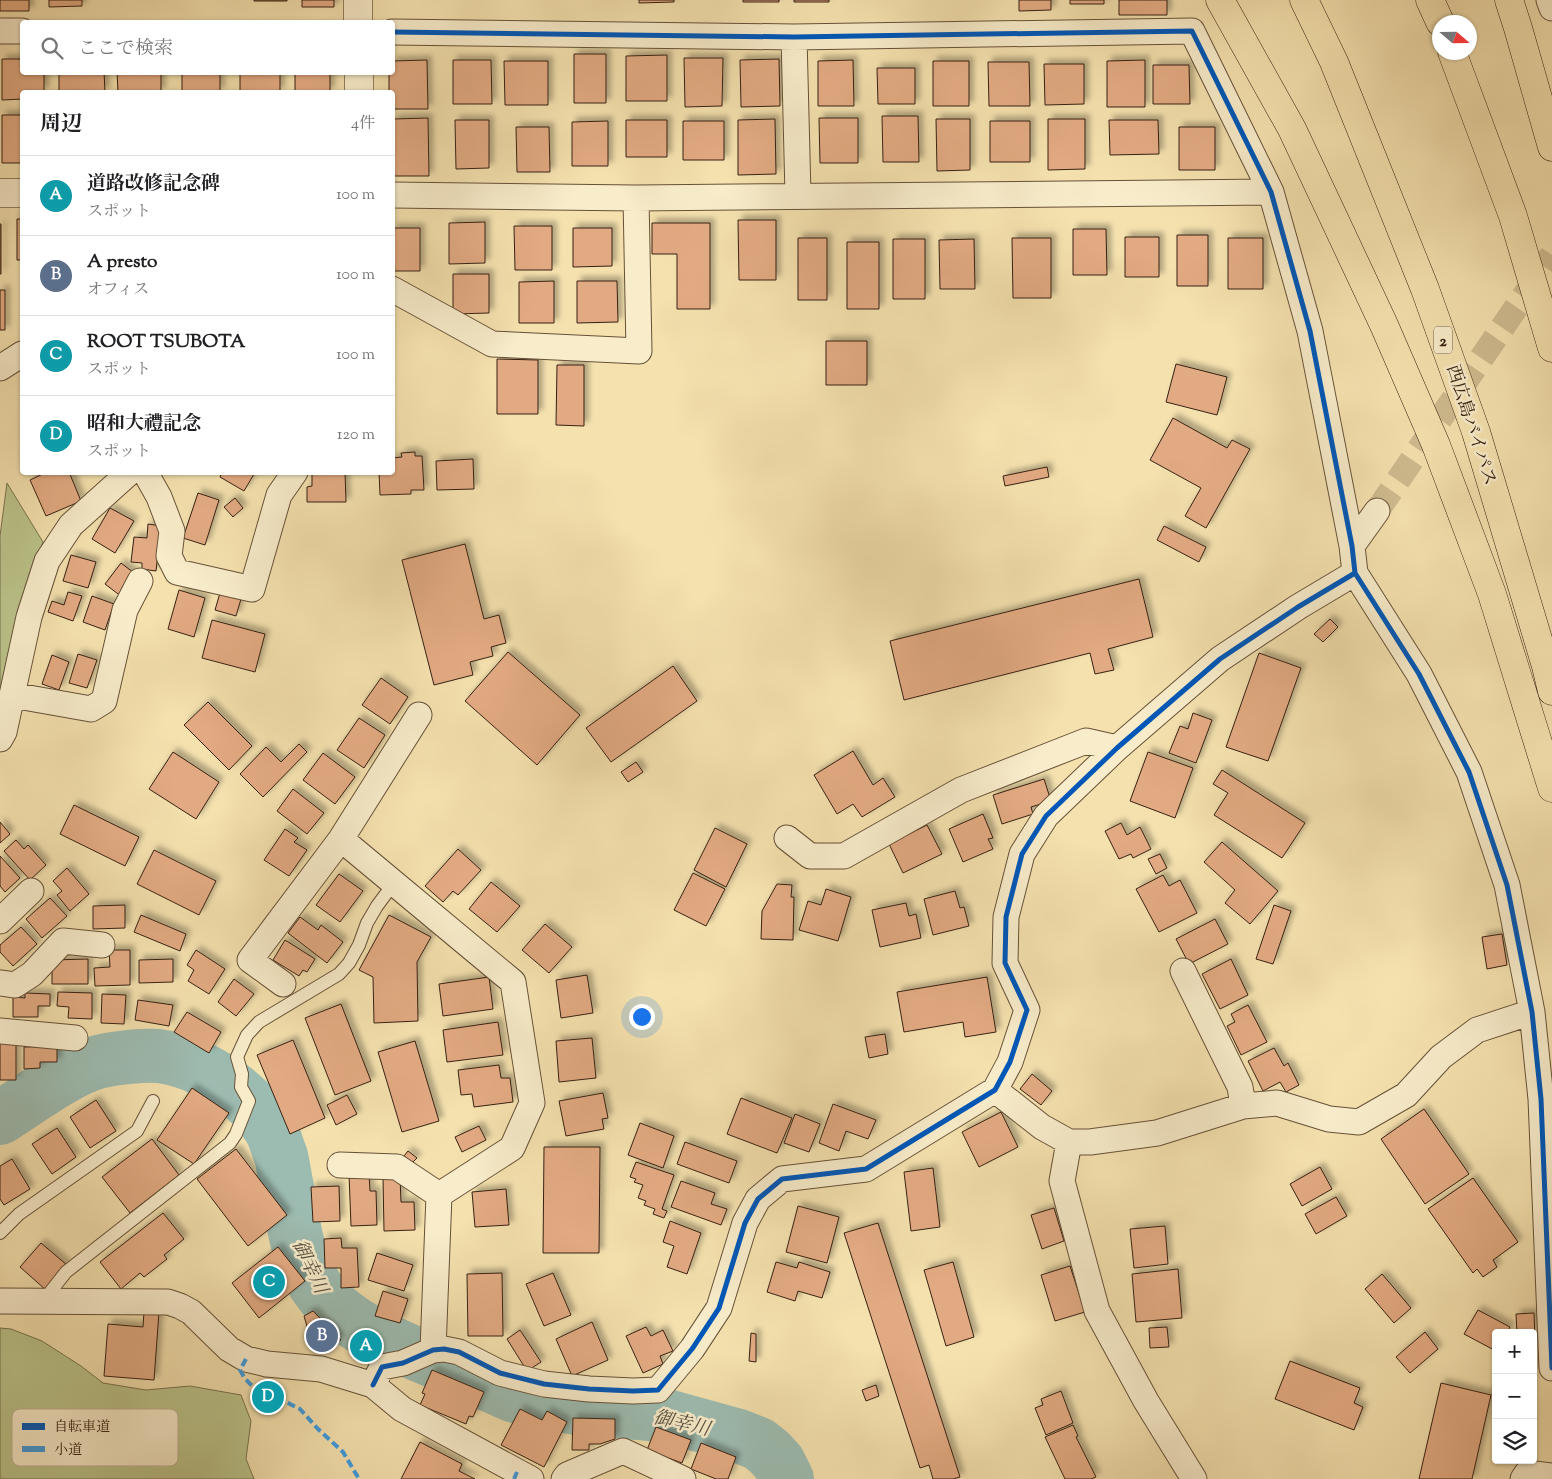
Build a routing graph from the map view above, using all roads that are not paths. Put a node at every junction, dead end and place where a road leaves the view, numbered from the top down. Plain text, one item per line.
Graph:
1 (358, 0) edge
2 (1220, 0) edge
3 (1304, 0) edge
4 (1430, 0) edge
5 (1509, 0) edge
6 (1548, 0) edge
7 (1552, 8) edge
8 (1437, 15) edge
9 (358, 20) edge
10 (0, 31) edge
11 (20, 31) edge
12 (395, 32) edge
13 (794, 37) junction
14 (1455, 60) edge
15 (358, 75) edge
16 (359, 90) edge
17 (1552, 147) edge
18 (0, 192) edge
19 (1271, 192) junction
20 (20, 193) edge
21 (395, 195) edge
22 (798, 195) junction
23 (636, 198) junction
24 (395, 291) edge
25 (1552, 348) edge
26 (20, 355) edge
27 (0, 368) edge
28 (147, 475) edge
29 (293, 475) edge
30 (116, 478) edge
31 (1377, 511) tunnel mouth
32 (1352, 546) junction
33 (1355, 573) junction
34 (140, 580) dead end
35 (1552, 691) edge
36 (12, 695) junction
37 (419, 715) dead end
38 (0, 739) edge
39 (1117, 748) junction
40 (1552, 788) edge
41 (787, 838) dead end
42 (341, 839) junction
43 (394, 883) junction
44 (31, 891) dead end
45 (0, 921) edge
46 (102, 945) dead end
47 (1183, 971) dead end
48 (0, 983) edge
49 (282, 984) dead end
50 (1532, 1012) junction
51 (0, 1030) edge
52 (75, 1038) dead end
53 (995, 1090) junction
54 (153, 1101) dead end
55 (1243, 1106) junction
56 (1069, 1142) junction
57 (340, 1165) dead end
58 (438, 1195) junction
59 (0, 1234) edge
60 (0, 1301) edge
61 (50, 1301) junction
62 (431, 1351) junction
63 (1552, 1367) edge
64 (373, 1385) junction
65 (1552, 1476) edge
66 (531, 1479) edge
67 (564, 1479) edge
68 (683, 1479) edge
69 (1194, 1479) edge
70 (1523, 1479) edge

1 - 9 street
2 - 40 highway
3 - 35 highway, 西広島バイパス / 2
4 - 8 highway
5 - 17 highway
6 - 7 street
10 - 11 street
12 - 13 street
13 - 19 street
13 - 22 street
14 - 25 highway
15 - 16 street
18 - 20 street
19 - 22 street
19 - 32 street
21 - 23 street
22 - 23 street
23 - 24 street
26 - 27 street
28 - 29 street
30 - 36 street
31 - 32 street
32 - 33 street
33 - 39 street
33 - 50 street
34 - 36 street
36 - 38 street
37 - 42 street
39 - 41 street
39 - 53 street
42 - 43 street
42 - 49 street
43 - 58 street
43 - 61 lane
44 - 45 street
46 - 48 street
47 - 55 street
50 - 55 street
50 - 63 street
51 - 52 street
53 - 56 street
53 - 62 street
54 - 59 lane
55 - 56 street
56 - 69 street
57 - 58 street
58 - 62 street
60 - 61 street
61 - 64 street
62 - 64 street
64 - 66 street
65 - 70 street
67 - 68 street

